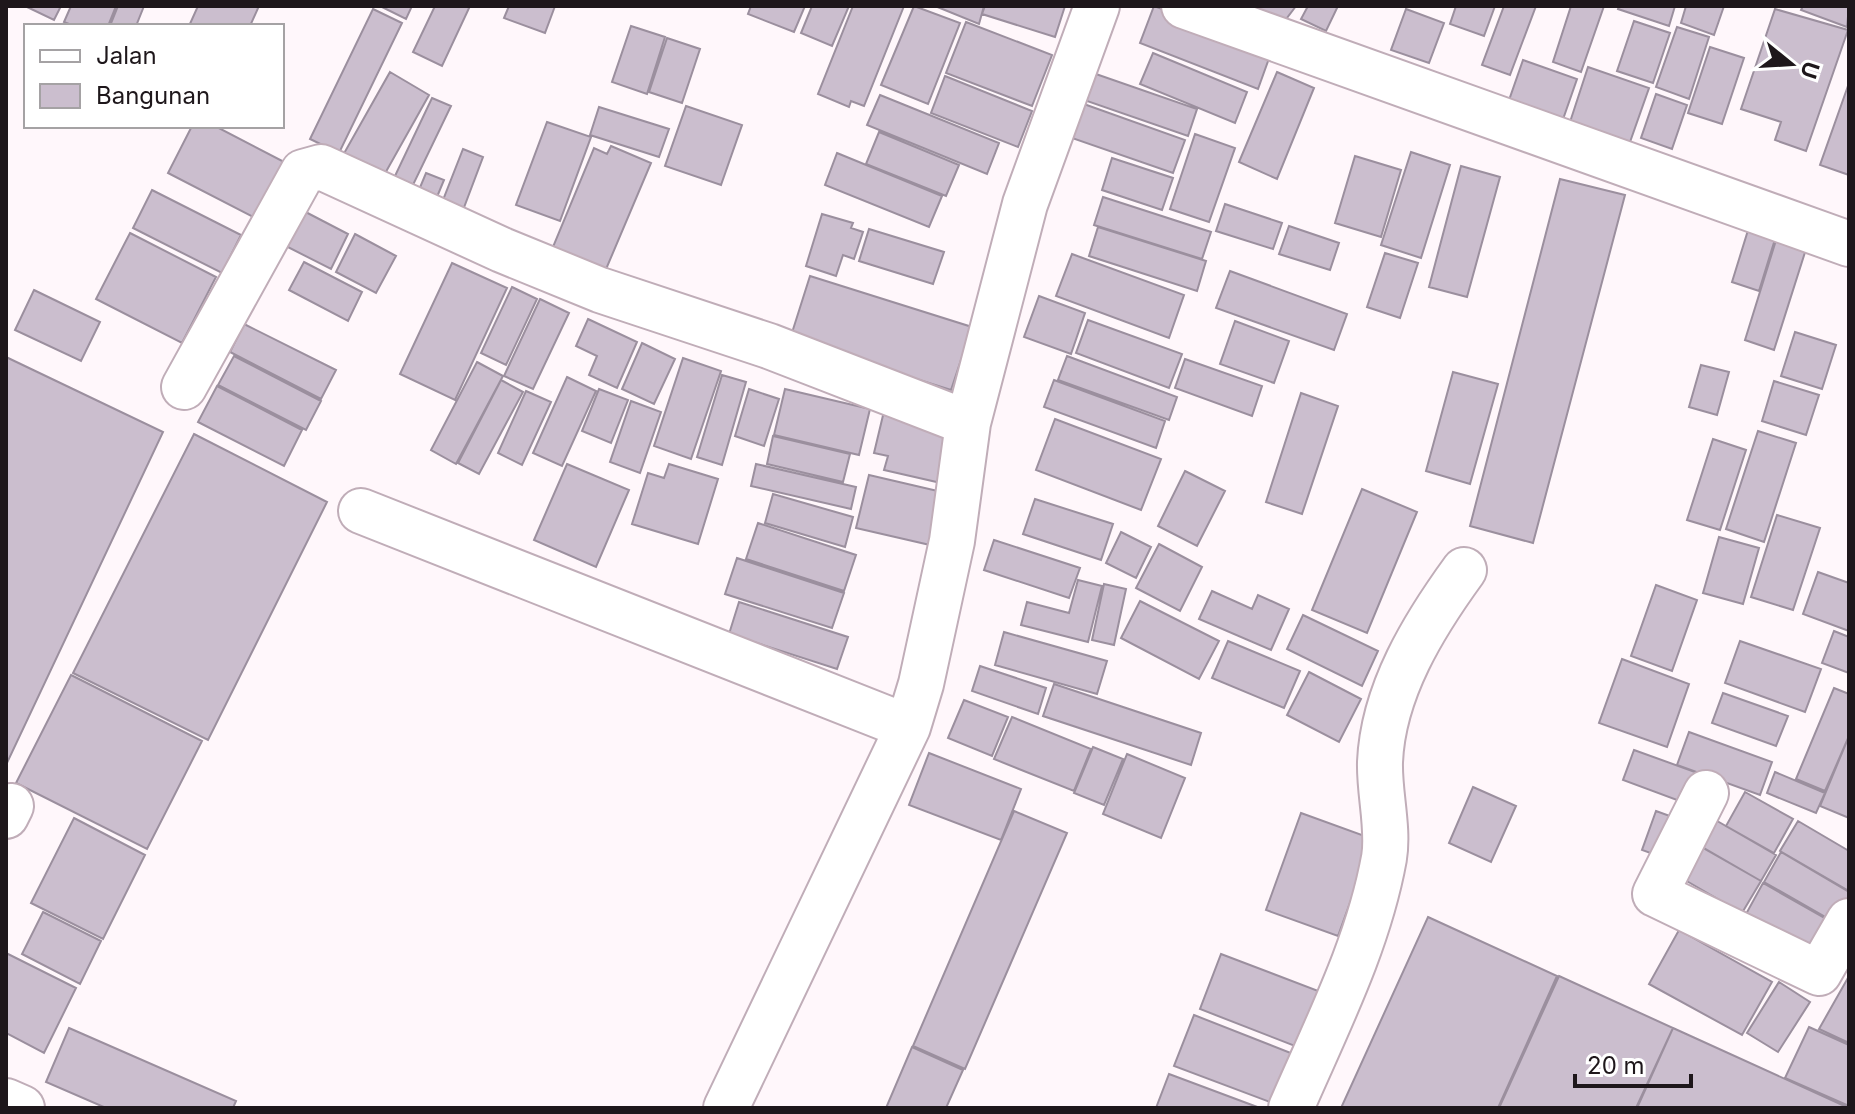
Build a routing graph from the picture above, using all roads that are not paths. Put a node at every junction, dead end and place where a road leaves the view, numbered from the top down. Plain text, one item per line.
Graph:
1 (1097, 6) edge
2 (1184, 6) edge
3 (1849, 244) edge
4 (184, 387) dead end
5 (968, 423) junction
6 (361, 511) dead end
7 (1464, 570) dead end
8 (908, 727) junction
9 (1706, 793) dead end
10 (1849, 921) edge
11 (6, 1101) edge
12 (22, 1108) edge
13 (726, 1108) edge
14 (1291, 1108) edge

1 - 5 street
2 - 3 street
4 - 5 street
5 - 8 street
6 - 8 street
7 - 14 street
8 - 13 street
9 - 10 street
11 - 12 street

